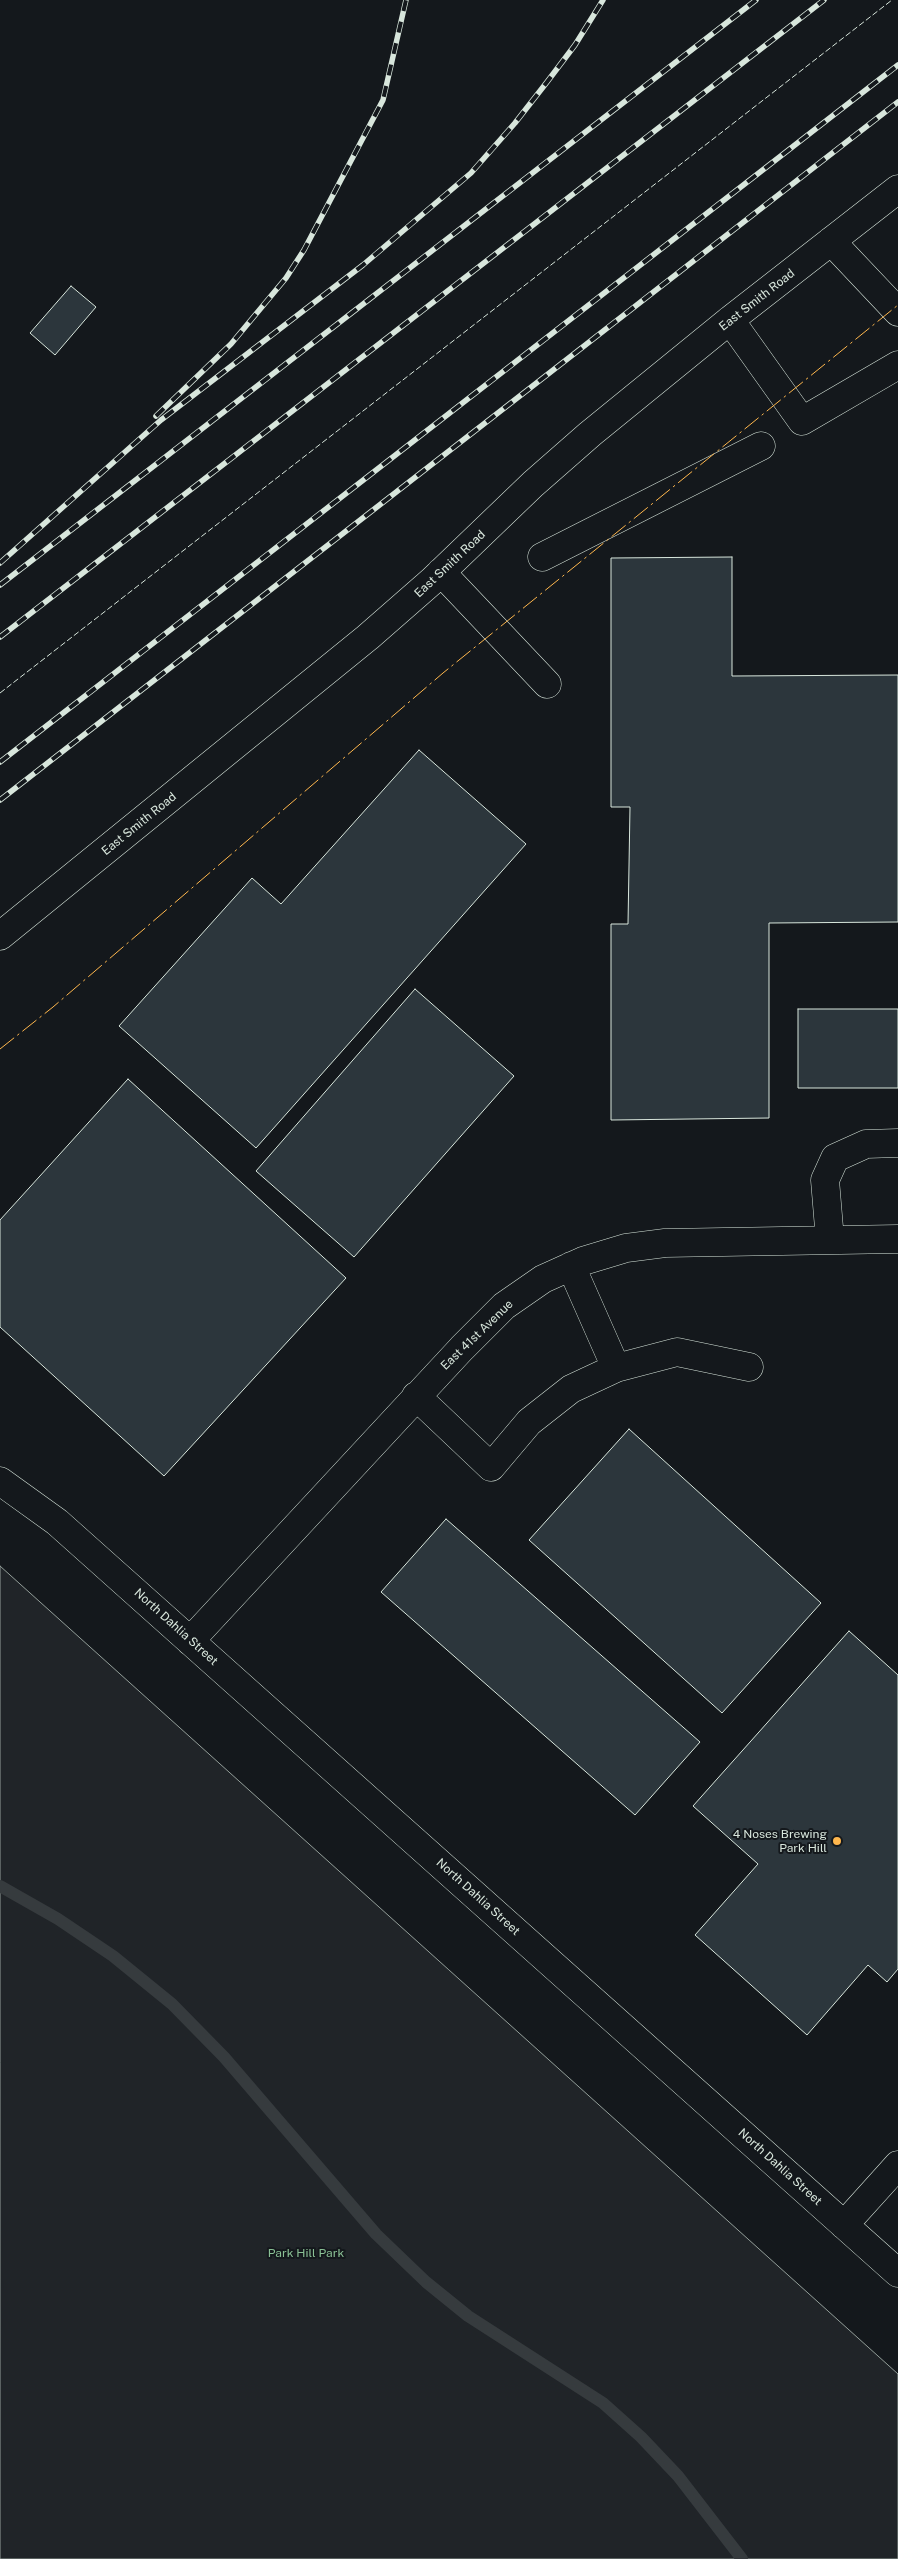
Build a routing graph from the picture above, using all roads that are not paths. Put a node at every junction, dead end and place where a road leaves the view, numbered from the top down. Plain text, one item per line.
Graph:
1 (898, 189) edge
2 (831, 242) junction
3 (898, 312) edge
4 (730, 320) junction
5 (898, 365) edge
6 (761, 446) dead end
7 (542, 557) dead end
8 (441, 572) junction
9 (547, 684) dead end
10 (0, 936) edge
11 (898, 1144) edge
12 (898, 1239) edge
13 (830, 1240) junction
14 (572, 1266) junction
15 (749, 1366) dead end
16 (616, 1368) junction
17 (416, 1396) junction
18 (0, 1459) edge
19 (0, 1481) edge
20 (57, 1522) junction
21 (190, 1640) junction
22 (898, 2165) edge
23 (844, 2225) junction
24 (898, 2273) edge

1 - 2 street, East Smith Road
2 - 3 street
2 - 4 street, East Smith Road
4 - 5 street
4 - 8 street, East Smith Road
6 - 7 street
8 - 9 street
8 - 10 street, East Smith Road
11 - 13 street
12 - 13 street, East 41st Avenue
13 - 14 street, East 41st Avenue
14 - 16 street
14 - 17 street, East 41st Avenue
15 - 16 street
16 - 17 street
17 - 21 street, East 41st Avenue
18 - 20 street, North Dahlia Street
19 - 20 street, North Dahlia Street
20 - 21 street, North Dahlia Street
21 - 23 street, North Dahlia Street
22 - 23 street
23 - 24 street, North Dahlia Street

